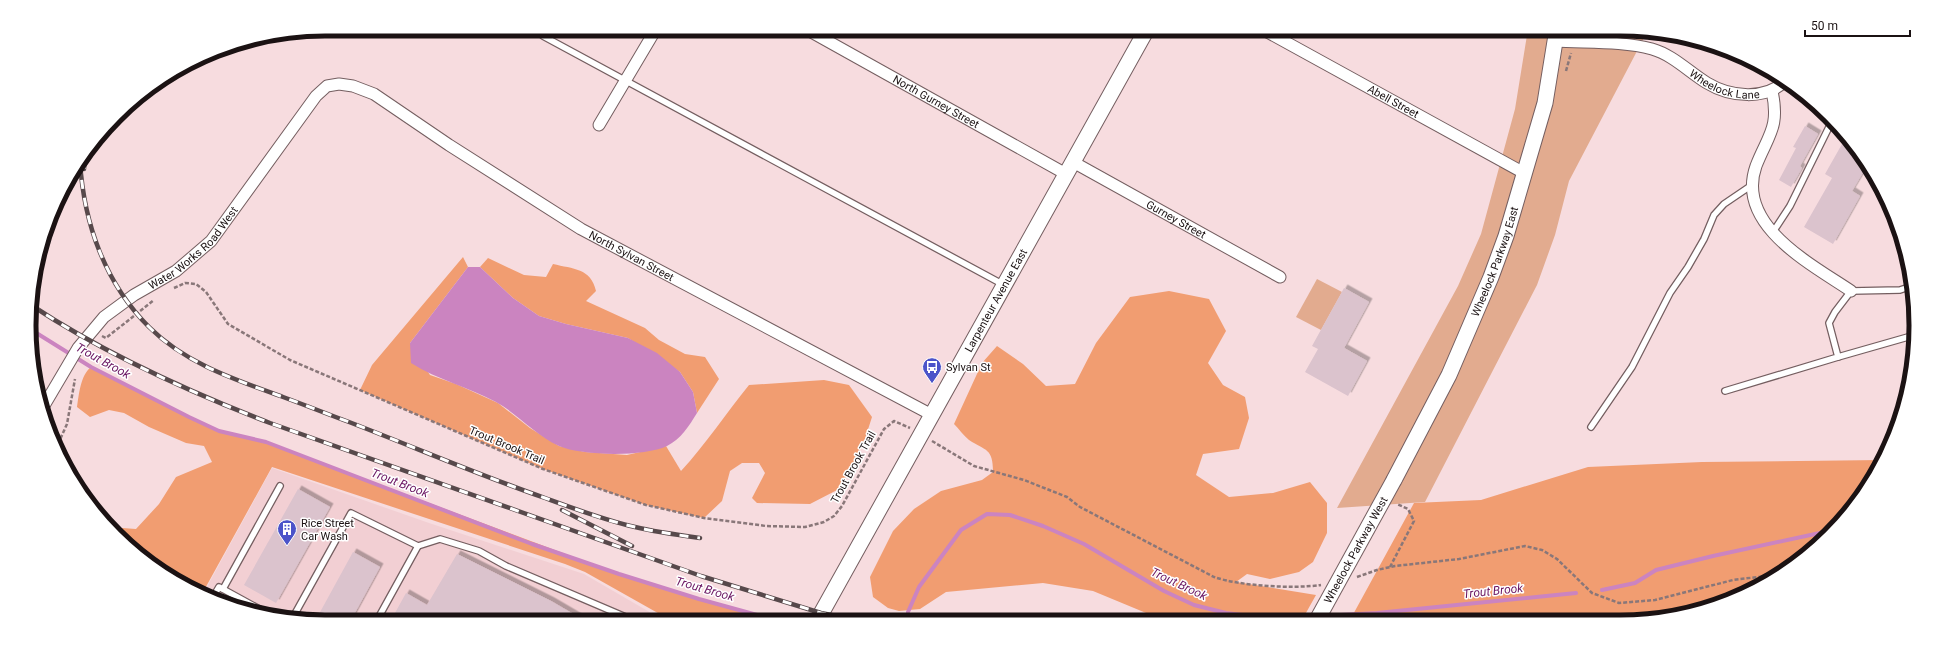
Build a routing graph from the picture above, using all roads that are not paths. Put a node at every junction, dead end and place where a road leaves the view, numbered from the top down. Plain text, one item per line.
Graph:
1 (543, 36) dead end
2 (652, 36) edge
3 (819, 36) edge
4 (1143, 36) edge
5 (1275, 36) edge
6 (1556, 36) edge
7 (1563, 36) edge
8 (626, 80) junction
9 (339, 84) joint
10 (1780, 85) edge
11 (1772, 91) junction
12 (600, 125) dead end
13 (1829, 127) edge
14 (1069, 168) junction
15 (1524, 173) junction
16 (1752, 185) junction
17 (1773, 232) junction
18 (1280, 277) dead end
19 (1005, 285) junction
20 (1907, 288) edge
21 (1851, 291) junction
22 (1908, 337) edge
23 (1838, 357) junction
24 (1725, 391) dead end
25 (46, 401) edge
26 (932, 415) junction
27 (1591, 427) dead end
28 (1394, 480) joint
29 (280, 486) dead end
30 (418, 546) junction
31 (223, 589) junction
32 (215, 593) edge
33 (253, 605) edge
34 (295, 613) edge
35 (380, 615) edge
36 (621, 615) edge
37 (820, 615) edge
38 (1320, 615) edge

1 - 8 lane
2 - 8 street
3 - 14 street, North Gurney Street
4 - 14 main road, Larpenteur Avenue East
5 - 15 street, Abell Street
6 - 15 main road, Wheelock Parkway East
7 - 11 street, Wheelock Lane
8 - 12 street
8 - 19 lane
9 - 25 street, Water Works Road West
9 - 26 street, North Sylvan Street
10 - 11 street
11 - 16 street, Wheelock Lane
13 - 17 lane
14 - 18 street, Gurney Street
14 - 19 main road, Larpenteur Avenue East
15 - 28 main road, Wheelock Parkway East
16 - 17 street, Wheelock Lane
16 - 27 lane
17 - 21 street, Wheelock Lane
19 - 26 main road, Larpenteur Avenue East
20 - 21 lane
21 - 23 lane
22 - 23 lane
23 - 24 lane
26 - 37 main road, Larpenteur Avenue East
28 - 38 main road, Wheelock Parkway West, bridge
29 - 31 lane
30 - 34 lane
30 - 35 lane
30 - 36 lane
31 - 32 lane
31 - 33 lane

